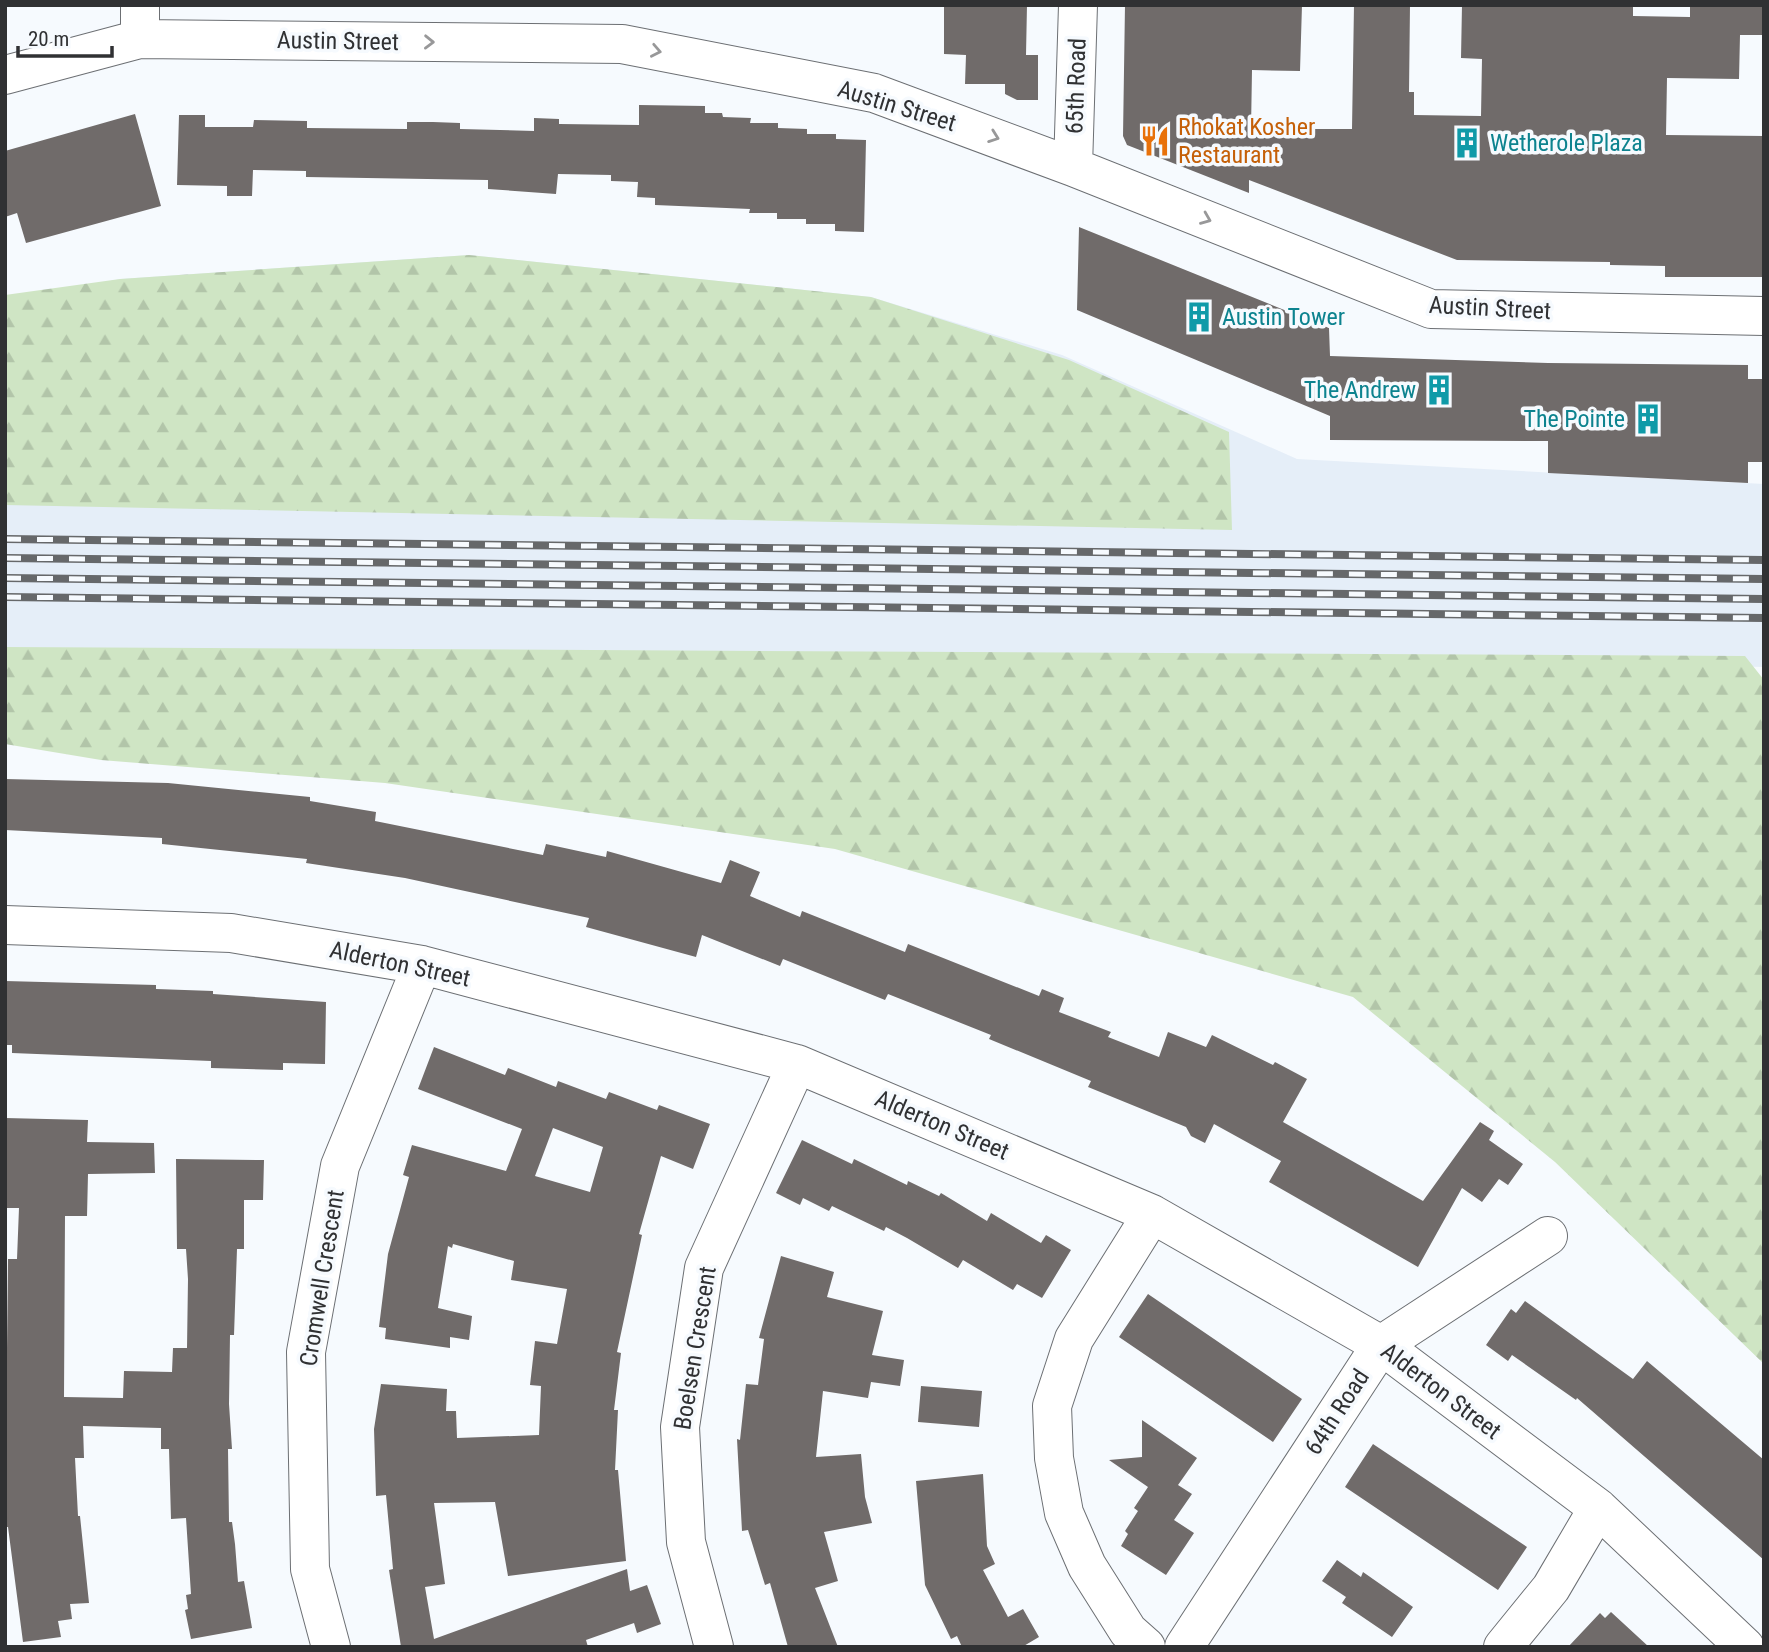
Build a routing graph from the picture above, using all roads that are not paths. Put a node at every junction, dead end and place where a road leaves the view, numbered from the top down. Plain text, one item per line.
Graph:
1 (1079, 5) edge
2 (140, 22) edge
3 (5, 75) edge
4 (1073, 167) junction
5 (1764, 316) edge
6 (5, 925) edge
7 (422, 965) junction
8 (797, 1064) junction
9 (1152, 1214) junction
10 (1548, 1236) dead end
11 (1381, 1345) junction
12 (1598, 1508) junction
13 (331, 1647) edge
14 (714, 1647) edge
15 (1146, 1647) edge
16 (1184, 1647) edge
17 (1503, 1647) edge
18 (1745, 1647) edge

1 - 4 street, 65th Road
2 - 3 street, Austin Street
2 -> 4 street, Austin Street
4 -> 5 street, Austin Street
6 - 7 street, Alderton Street
7 - 8 street, Alderton Street
7 - 13 street, Cromwell Crescent
8 - 9 street, Alderton Street
8 - 14 street, Boelsen Crescent
9 - 11 street, Alderton Street
9 - 15 street
10 - 11 street, 64th Road
11 - 12 street, Alderton Street
11 - 16 street, 64th Road
12 - 17 street
12 - 18 street, Alderton Street

